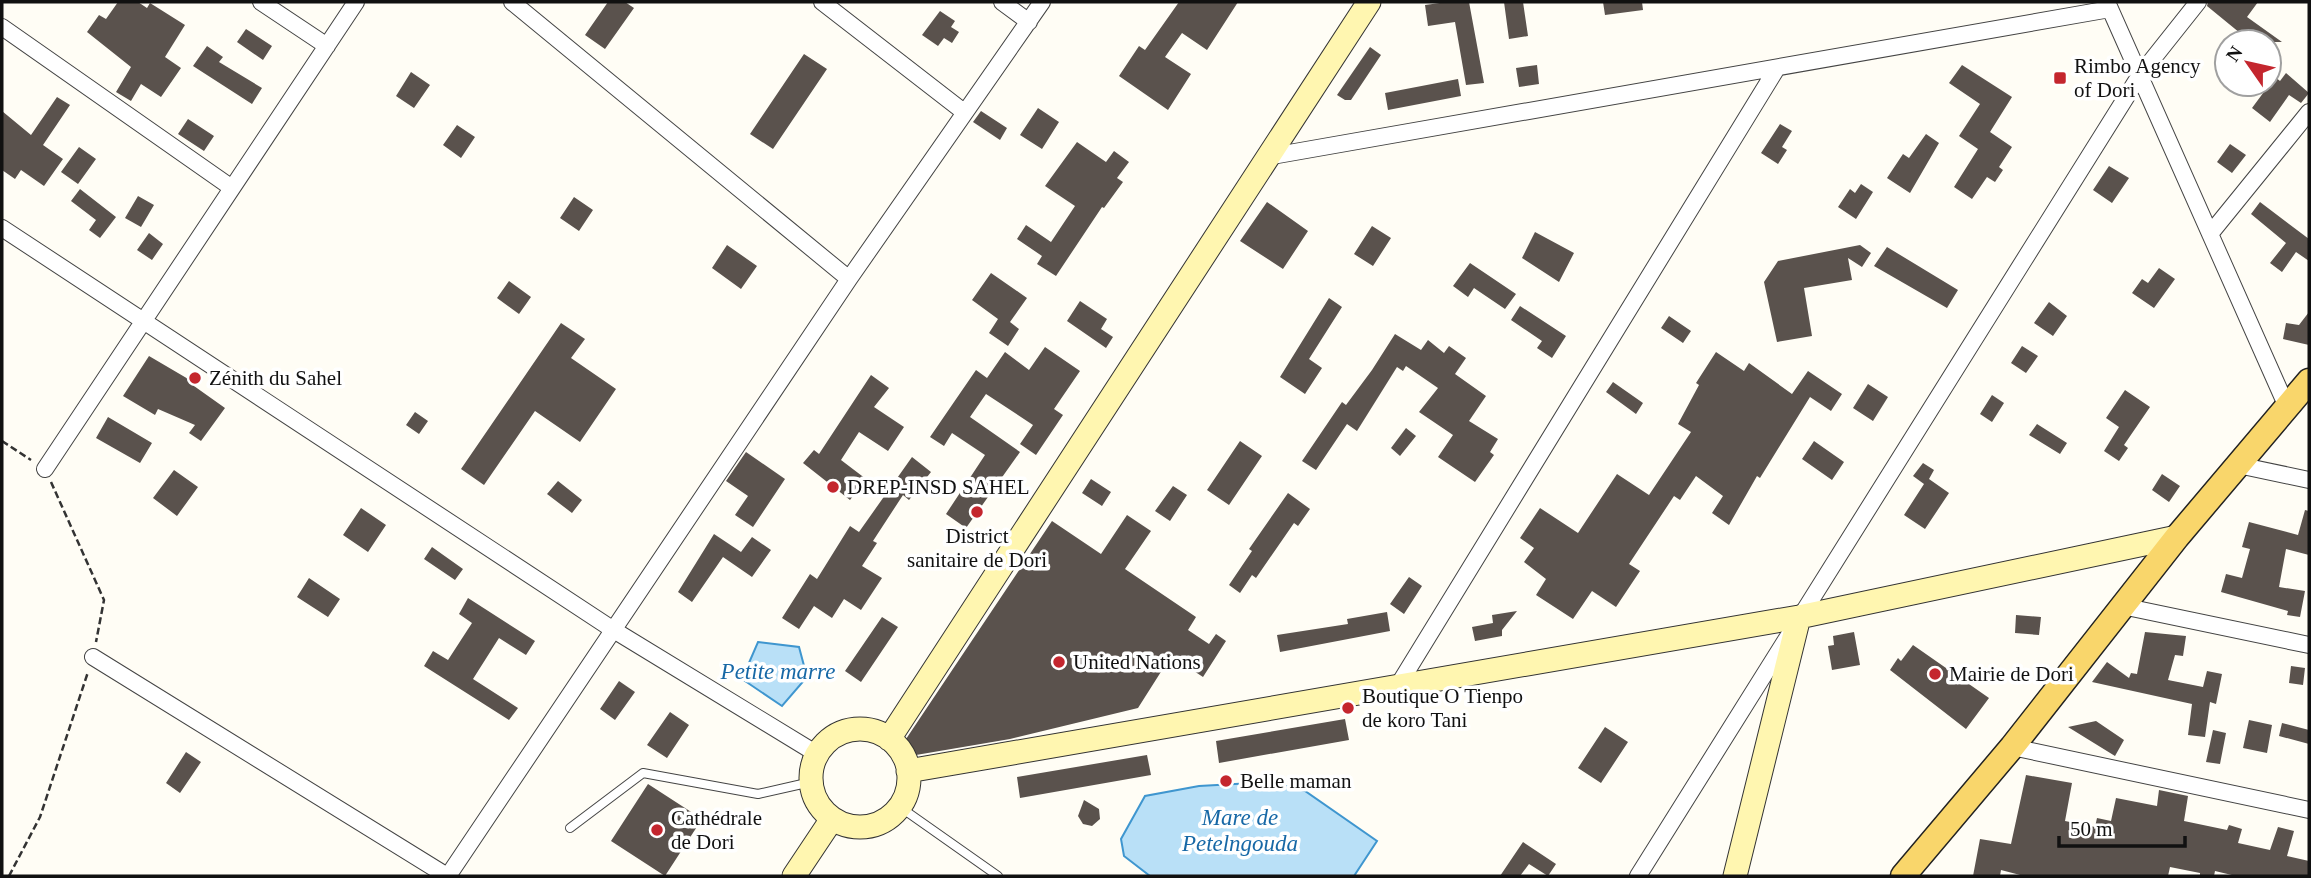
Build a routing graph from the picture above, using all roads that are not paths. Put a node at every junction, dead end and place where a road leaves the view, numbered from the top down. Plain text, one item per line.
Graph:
1 (261, 2) edge
2 (356, 2) edge
3 (512, 2) edge
4 (822, 2) edge
5 (1002, 2) edge
6 (1042, 2) edge
7 (1369, 2) edge
8 (2198, 2) edge
9 (2109, 5) edge
10 (1029, 22) junction
11 (2, 27) edge
12 (327, 46) junction
13 (1777, 68) junction
14 (2140, 75) junction
15 (964, 112) junction
16 (2309, 112) edge
17 (1272, 156) junction
18 (233, 188) junction
19 (2, 228) edge
20 (2210, 234) junction
21 (849, 279) junction
22 (144, 324) junction
23 (2309, 381) edge
24 (2287, 407) junction
25 (2238, 465) junction
26 (45, 469) road end
27 (2309, 480) edge
28 (2177, 537) junction
29 (2122, 606) junction
30 (1799, 617) junction
31 (612, 629) junction
32 (2309, 645) edge
33 (93, 657) road end
34 (1399, 684) junction
35 (889, 738) junction
36 (2012, 747) junction
37 (817, 754) junction
38 (908, 771) junction
39 (811, 782) junction
40 (900, 807) junction
41 (2309, 810) edge
42 (832, 819) junction
43 (570, 828) dead end
44 (447, 876) edge
45 (794, 876) edge
46 (998, 876) edge
47 (1638, 876) edge
48 (1735, 876) edge
49 (1903, 876) edge

1 - 12 street
2 - 12 street
3 - 21 street
4 - 15 street
5 - 10 street
6 - 10 street
7 - 17 main road
8 - 14 street
9 - 13 street
9 - 14 street
10 - 15 street
11 - 18 street
12 - 18 street
13 - 17 street
13 - 34 street
14 - 20 street
14 - 30 street
15 - 21 street
16 - 20 street
17 - 35 main road
18 - 22 street
19 - 22 street
20 - 24 street
21 - 31 street
22 - 26 street
22 - 31 street
23 - 24 main road
24 - 25 main road
25 - 27 street
25 - 28 main road
28 - 29 main road
28 - 30 main road
29 - 32 street
29 - 36 main road
30 - 34 main road
30 - 47 street
30 - 48 main road
31 - 37 street
31 - 44 street
33 - 44 street
34 - 38 main road
35 - 37 main road
35 - 38 main road
36 - 41 street
36 - 49 main road
37 - 39 main road
38 - 40 main road
39 - 42 main road
39 - 43 lane
40 - 42 main road
40 - 46 lane
42 - 45 main road

